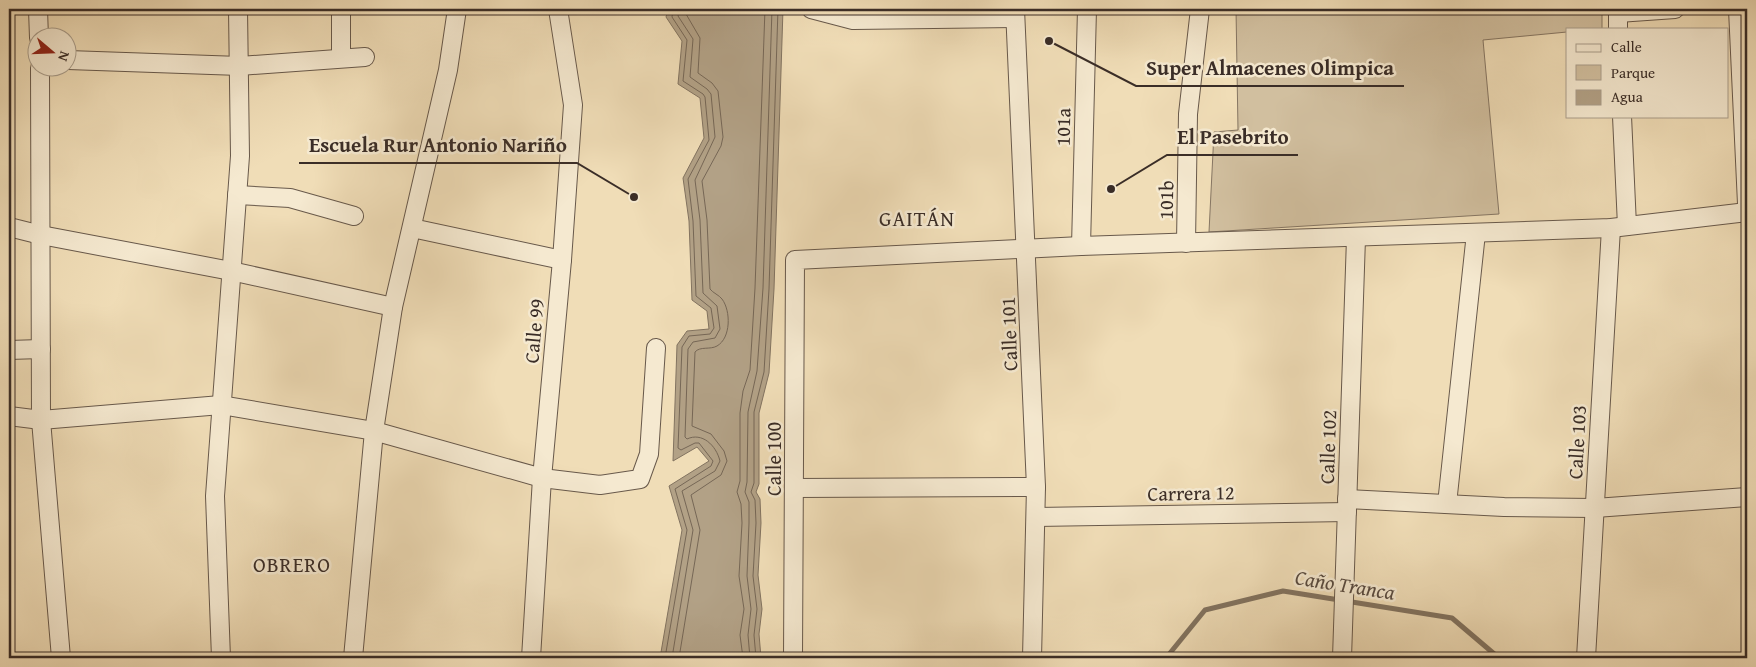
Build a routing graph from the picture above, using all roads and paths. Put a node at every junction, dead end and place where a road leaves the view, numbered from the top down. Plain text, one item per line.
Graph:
1 (38, 9) edge
2 (238, 9) edge
3 (340, 9) edge
4 (457, 9) edge
5 (558, 9) edge
6 (811, 9) edge
7 (1087, 9) edge
8 (1200, 9) edge
9 (1675, 9) edge
10 (1738, 9) edge
11 (1015, 14) edge
12 (1618, 17) edge
13 (39, 28) edge
14 (366, 56) dead end
15 (342, 58) junction
16 (78, 60) edge
17 (240, 66) junction
18 (40, 78) edge
19 (1622, 118) edge
20 (237, 196) junction
21 (1747, 204) edge
22 (1747, 212) edge
23 (354, 216) dead end
24 (9, 227) edge
25 (1619, 227) junction
26 (412, 228) junction
27 (1476, 233) junction
28 (41, 235) junction
29 (1356, 238) junction
30 (1186, 244) junction
31 (1082, 246) junction
32 (1027, 249) junction
33 (562, 260) junction
34 (231, 271) junction
35 (393, 307) junction
36 (656, 348) dead end
37 (41, 349) junction
38 (9, 350) edge
39 (221, 405) junction
40 (9, 416) edge
41 (41, 420) junction
42 (374, 431) junction
43 (542, 478) junction
44 (1036, 486) junction
45 (795, 488) junction
46 (1747, 497) edge
47 (1447, 504) junction
48 (1347, 505) junction
49 (1594, 508) junction
50 (1036, 517) junction
51 (61, 658) edge
52 (221, 658) edge
53 (353, 658) edge
54 (531, 658) edge
55 (793, 658) edge
56 (1032, 658) edge
57 (1342, 658) edge
58 (1586, 658) edge

1 - 13 street
2 - 17 street
3 - 15 street
4 - 26 street
5 - 33 street, Calle 99
6 - 11 street
7 - 31 street, 101a
8 - 30 street, 101b
9 - 12 street
10 - 21 street
11 - 32 street, Calle 101
14 - 15 street
15 - 17 street
16 - 17 street
17 - 20 street
18 - 28 street
19 - 25 street, Calle 103
20 - 23 street
20 - 34 street
22 - 25 street
24 - 28 street
25 - 27 street
25 - 49 street, Calle 103
26 - 33 street
26 - 35 street
27 - 29 street
27 - 47 street
28 - 34 street
28 - 37 street
29 - 30 street
29 - 48 street, Calle 102
30 - 31 street
31 - 32 street
32 - 44 street, Calle 101
32 - 45 street, Calle 100
33 - 43 street, Calle 99
34 - 35 street
34 - 39 street
35 - 42 street
36 - 43 street
37 - 38 street
37 - 41 street
39 - 41 street
39 - 42 street
39 - 52 street
40 - 41 street
41 - 51 street
42 - 43 street
42 - 53 street
43 - 54 street, Calle 99
44 - 45 street
44 - 50 street, Calle 101
45 - 55 street, Calle 100
46 - 49 street, Carrera 12
47 - 48 street, Carrera 12
47 - 49 street, Carrera 12
48 - 50 street, Carrera 12
48 - 57 street, Calle 102
49 - 58 street, Calle 103
50 - 56 street, Calle 101

